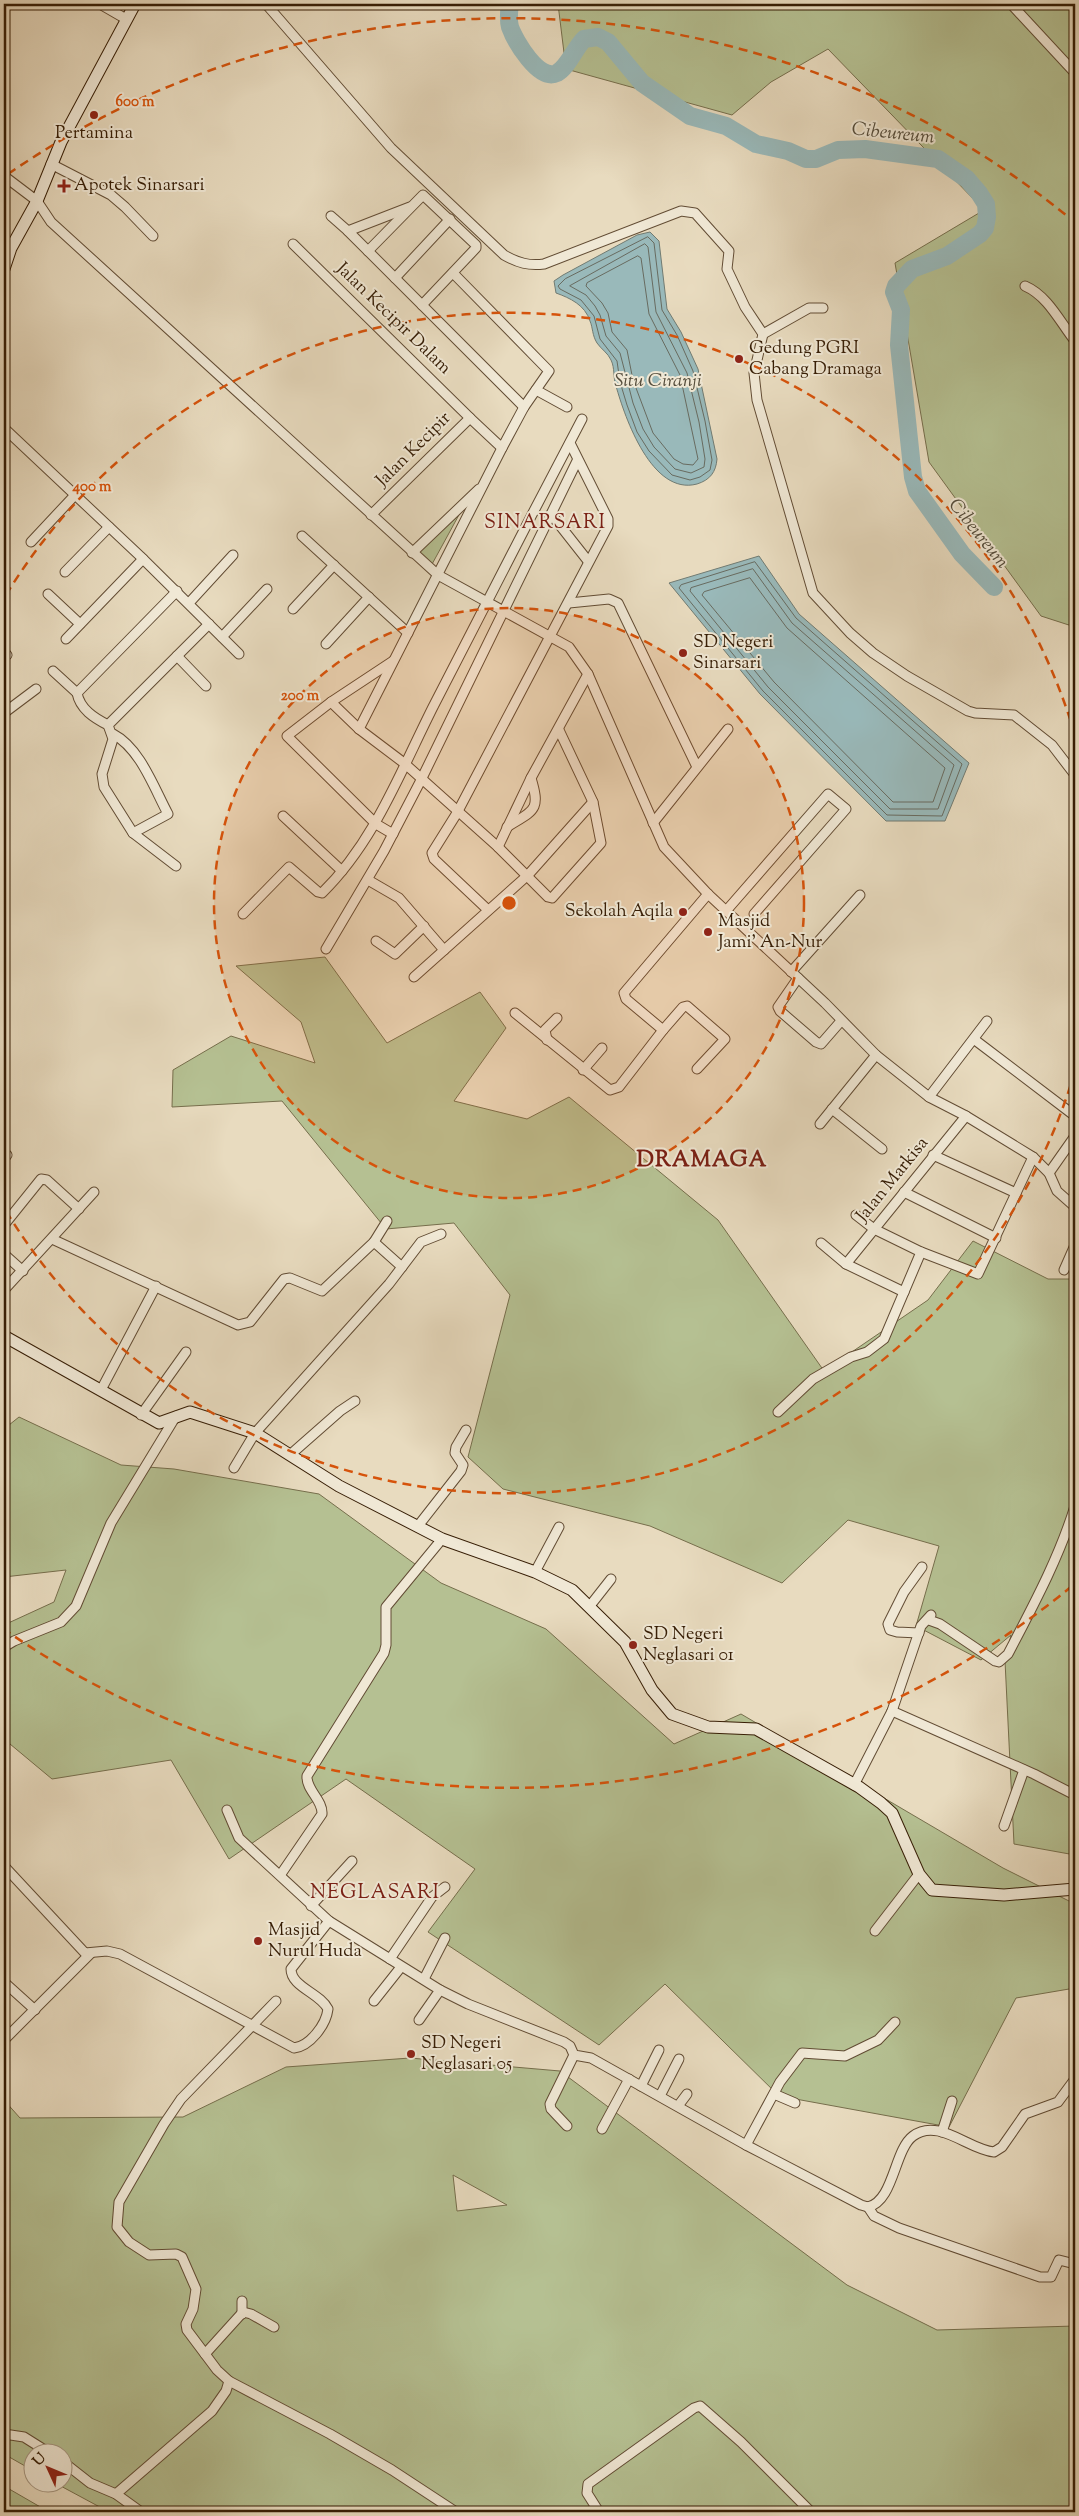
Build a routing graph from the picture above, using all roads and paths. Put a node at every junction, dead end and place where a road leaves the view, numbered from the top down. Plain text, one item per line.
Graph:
1 (100, 4) edge
2 (135, 4) edge
3 (266, 4) edge
4 (1010, 4) edge
5 (126, 19) junction
6 (1075, 73) edge
7 (51, 164) junction
8 (4, 176) edge
9 (37, 201) junction
10 (410, 207) junction
11 (331, 216) dead end
12 (450, 219) junction
13 (348, 231) junction
14 (153, 236) dead end
15 (293, 244) dead end
16 (8, 245) edge
17 (368, 251) junction
18 (4, 269) edge
19 (453, 273) junction
20 (395, 278) junction
21 (1025, 286) dead end
22 (422, 305) junction
23 (823, 308) dead end
24 (763, 334) junction
25 (1075, 341) edge
26 (536, 390) junction
27 (524, 407) junction
28 (567, 407) dead end
29 (470, 418) junction
30 (582, 419) dead end
31 (4, 428) edge
32 (570, 443) junction
33 (502, 448) junction
34 (577, 461) junction
35 (483, 485) junction
36 (75, 495) junction
37 (551, 514) junction
38 (371, 515) junction
39 (109, 527) junction
40 (302, 536) dead end
41 (31, 542) dead end
42 (412, 553) junction
43 (232, 555) dead end
44 (143, 559) junction
45 (588, 562) junction
46 (334, 565) junction
47 (66, 572) dead end
48 (438, 575) junction
49 (267, 589) dead end
50 (177, 591) junction
51 (48, 594) dead end
52 (369, 597) junction
53 (189, 603) junction
54 (486, 603) junction
55 (569, 603) junction
56 (294, 608) dead end
57 (504, 612) junction
58 (80, 624) junction
59 (209, 624) junction
60 (408, 633) junction
61 (550, 635) junction
62 (222, 636) junction
63 (66, 639) dead end
64 (326, 644) dead end
65 (239, 654) dead end
66 (177, 656) junction
67 (395, 659) junction
68 (53, 671) dead end
69 (588, 674) junction
70 (206, 686) dead end
71 (36, 689) dead end
72 (77, 693) junction
73 (331, 702) junction
74 (4, 713) edge
75 (108, 725) junction
76 (359, 729) junction
77 (728, 729) dead end
78 (559, 730) junction
79 (113, 734) junction
80 (404, 764) junction
81 (697, 768) junction
82 (1075, 775) edge
83 (531, 778) junction
84 (421, 780) junction
85 (593, 802) junction
86 (457, 813) junction
87 (283, 816) dead end
88 (653, 823) junction
89 (376, 824) junction
90 (507, 828) junction
91 (133, 833) junction
92 (393, 834) junction
93 (498, 847) junction
94 (176, 866) dead end
95 (342, 871) junction
96 (528, 875) junction
97 (368, 880) junction
98 (708, 894) junction
99 (860, 895) dead end
100 (488, 910) junction
101 (726, 911) junction
102 (243, 914) dead end
103 (754, 914) dead end
104 (424, 926) junction
105 (376, 941) dead end
106 (326, 949) dead end
107 (444, 950) junction
108 (795, 975) junction
109 (414, 977) dead end
110 (515, 1013) dead end
111 (557, 1018) dead end
112 (841, 1021) junction
113 (987, 1021) dead end
114 (663, 1030) junction
115 (547, 1040) junction
116 (975, 1040) junction
117 (602, 1048) dead end
118 (876, 1055) junction
119 (697, 1069) dead end
120 (583, 1070) junction
121 (929, 1097) junction
122 (832, 1109) junction
123 (966, 1116) junction
124 (1075, 1116) edge
125 (820, 1124) dead end
126 (1075, 1136) edge
127 (882, 1149) dead end
128 (933, 1156) junction
129 (1033, 1157) junction
130 (1049, 1173) junction
131 (94, 1192) dead end
132 (904, 1192) junction
133 (1016, 1193) junction
134 (1075, 1207) edge
135 (79, 1209) junction
136 (856, 1215) dead end
137 (387, 1221) dead end
138 (4, 1225) edge
139 (874, 1229) junction
140 (441, 1234) dead end
141 (996, 1238) junction
142 (52, 1239) junction
143 (374, 1242) junction
144 (821, 1243) dead end
145 (1075, 1245) edge
146 (921, 1252) junction
147 (4, 1254) edge
148 (846, 1264) junction
149 (402, 1267) junction
150 (1064, 1270) dead end
151 (23, 1271) junction
152 (156, 1286) junction
153 (4, 1290) edge
154 (904, 1292) junction
155 (4, 1336) edge
156 (186, 1352) dead end
157 (101, 1390) junction
158 (355, 1401) dead end
159 (778, 1412) dead end
160 (141, 1414) junction
161 (176, 1416) junction
162 (466, 1430) dead end
163 (255, 1433) junction
164 (290, 1455) junction
165 (234, 1468) dead end
166 (1075, 1506) edge
167 (418, 1526) junction
168 (559, 1526) dead end
169 (442, 1539) junction
170 (922, 1567) dead end
171 (535, 1572) junction
172 (611, 1579) dead end
173 (589, 1607) junction
174 (919, 1633) junction
175 (4, 1647) edge
176 (892, 1711) junction
177 (1024, 1770) junction
178 (854, 1784) junction
179 (1075, 1795) edge
180 (227, 1810) dead end
181 (1004, 1826) dead end
182 (352, 1861) dead end
183 (4, 1866) edge
184 (281, 1874) junction
185 (918, 1874) junction
186 (444, 1887) dead end
187 (1075, 1889) edge
188 (311, 1906) junction
189 (329, 1921) junction
190 (875, 1932) dead end
191 (445, 1938) dead end
192 (91, 1954) junction
193 (390, 1959) junction
194 (401, 1967) junction
195 (424, 1979) junction
196 (4, 1984) edge
197 (440, 1990) junction
198 (276, 2001) dead end
199 (374, 2001) dead end
200 (35, 2010) junction
201 (419, 2020) dead end
202 (895, 2022) dead end
203 (254, 2025) junction
204 (4, 2040) edge
205 (659, 2050) dead end
206 (574, 2055) junction
207 (679, 2060) dead end
208 (629, 2079) junction
209 (1075, 2079) edge
210 (641, 2086) junction
211 (687, 2094) dead end
212 (774, 2094) junction
213 (660, 2096) junction
214 (952, 2101) dead end
215 (795, 2103) dead end
216 (678, 2106) junction
217 (567, 2126) dead end
218 (602, 2129) dead end
219 (942, 2132) junction
220 (746, 2145) junction
221 (868, 2207) junction
222 (1075, 2264) edge
223 (242, 2301) dead end
224 (242, 2314) junction
225 (274, 2327) dead end
226 (204, 2354) junction
227 (229, 2381) junction
228 (4, 2434) edge
229 (35, 2444) edge
230 (72, 2468) edge
231 (116, 2494) junction
232 (141, 2512) edge
233 (456, 2512) edge
234 (599, 2512) edge
235 (811, 2512) edge

1 - 5 street
2 - 5 street
3 - 24 street
4 - 6 street
5 - 7 street
7 - 9 street
7 - 14 street
8 - 9 street
9 - 16 street
9 - 38 street
10 - 12 street
10 - 13 street
10 - 17 street
11 - 13 street
12 - 19 street
12 - 20 street
13 - 17 street
15 - 29 street, Jalan Kecipir Dalam
16 - 18 street
17 - 20 street
19 - 22 street
19 - 26 street
20 - 22 street
21 - 25 street
22 - 27 street
23 - 24 street
24 - 82 street
26 - 27 street
26 - 28 street
27 - 33 street
29 - 33 street, Jalan Kecipir
29 - 38 street, Jalan Kecipir
30 - 32 street
31 - 36 street
32 - 34 street
32 - 54 street
33 - 35 street
34 - 37 street
34 - 45 street
35 - 42 street
35 - 48 street
36 - 39 street
36 - 41 street
37 - 45 street
37 - 57 street
38 - 42 street
39 - 44 street
39 - 47 street
40 - 46 street
42 - 48 street
43 - 53 street
44 - 50 street
44 - 58 street
45 - 55 street
46 - 52 street
46 - 56 street
48 - 54 street
48 - 60 street
49 - 62 street
50 - 53 street
50 - 72 street
51 - 58 street
52 - 60 street
52 - 64 street
53 - 59 street
54 - 57 street
54 - 80 street
55 - 61 street
55 - 81 street
57 - 61 street
57 - 84 street
58 - 63 street
59 - 62 street
59 - 66 street
60 - 67 street
61 - 69 street
61 - 86 street
62 - 65 street
66 - 70 street
66 - 75 street
67 - 73 street
67 - 76 street
68 - 72 street
69 - 78 street
69 - 88 street
71 - 74 street
72 - 75 street
73 - 76 street
73 - 89 street
75 - 79 street
76 - 80 street
77 - 81 street
78 - 83 street
78 - 85 street
79 - 91 street
79 - 91 street
80 - 84 street
80 - 89 street
81 - 88 street
83 - 90 street
83 - 90 street
84 - 86 street
84 - 92 street
85 - 96 street
85 - 96 street
86 - 93 street
86 - 100 street
87 - 95 street
88 - 98 street
89 - 92 street
89 - 95 street
90 - 93 street
91 - 94 street
92 - 97 street
93 - 96 street
95 - 102 street
96 - 100 street
97 - 104 street
97 - 106 street
98 - 101 street
98 - 114 street
99 - 108 street
100 - 107 street
101 - 103 street
101 - 108 street
104 - 105 street
104 - 107 street
107 - 109 street
108 - 112 street
108 - 112 street
110 - 115 street
111 - 115 street
112 - 118 street
113 - 116 street
114 - 119 street
114 - 120 street
115 - 120 street
116 - 121 street
116 - 124 street
117 - 120 street
118 - 121 street
118 - 122 street
121 - 123 street
122 - 125 street
122 - 127 street
123 - 128 street, Jalan Markisa
123 - 129 street
126 - 130 street
128 - 132 street, Jalan Markisa
128 - 133 street
129 - 130 street
129 - 133 street
130 - 134 street
131 - 135 street
132 - 139 street, Jalan Markisa
132 - 141 street
133 - 141 street
135 - 138 street
135 - 142 street
136 - 139 street
137 - 143 street
139 - 146 street
139 - 148 street, Jalan Markisa
140 - 149 street
141 - 146 street
142 - 151 street
142 - 152 street
143 - 149 street
143 - 152 street
144 - 148 street
145 - 150 street
146 - 154 street
147 - 151 street
148 - 154 street
149 - 163 street
151 - 153 street
152 - 157 street
154 - 159 street
155 - 157 street
156 - 160 street
157 - 160 street
158 - 164 street
160 - 161 street
161 - 163 street
161 - 175 street
162 - 167 street
163 - 164 street
163 - 165 street
164 - 167 street
166 - 174 street
167 - 169 street
168 - 171 street
169 - 171 street
169 - 184 street
170 - 174 street
171 - 173 street
172 - 173 street
173 - 178 street
174 - 176 street
176 - 177 street
176 - 178 street
177 - 179 street
177 - 181 street
178 - 185 street
180 - 184 street
182 - 188 street
183 - 192 street
184 - 188 street
185 - 187 street
185 - 190 street
186 - 193 street
188 - 189 street
189 - 193 street
189 - 203 street
191 - 195 street
192 - 200 street
192 - 203 street
193 - 194 street
194 - 195 street
194 - 199 street
195 - 197 street
196 - 200 street
197 - 201 street
197 - 206 street
198 - 203 street
200 - 204 street
202 - 212 street
203 - 226 street
205 - 210 street
206 - 208 street
206 - 217 street
207 - 213 street
208 - 210 street
208 - 218 street
209 - 219 street
210 - 213 street
211 - 216 street
212 - 215 street
212 - 220 street
213 - 216 street
214 - 219 street
216 - 220 street
219 - 221 street
220 - 221 street
221 - 222 street
223 - 224 street
224 - 225 street
224 - 226 street
226 - 227 street
227 - 231 street
227 - 233 street
228 - 229 street
230 - 231 street
231 - 232 street
234 - 235 street

